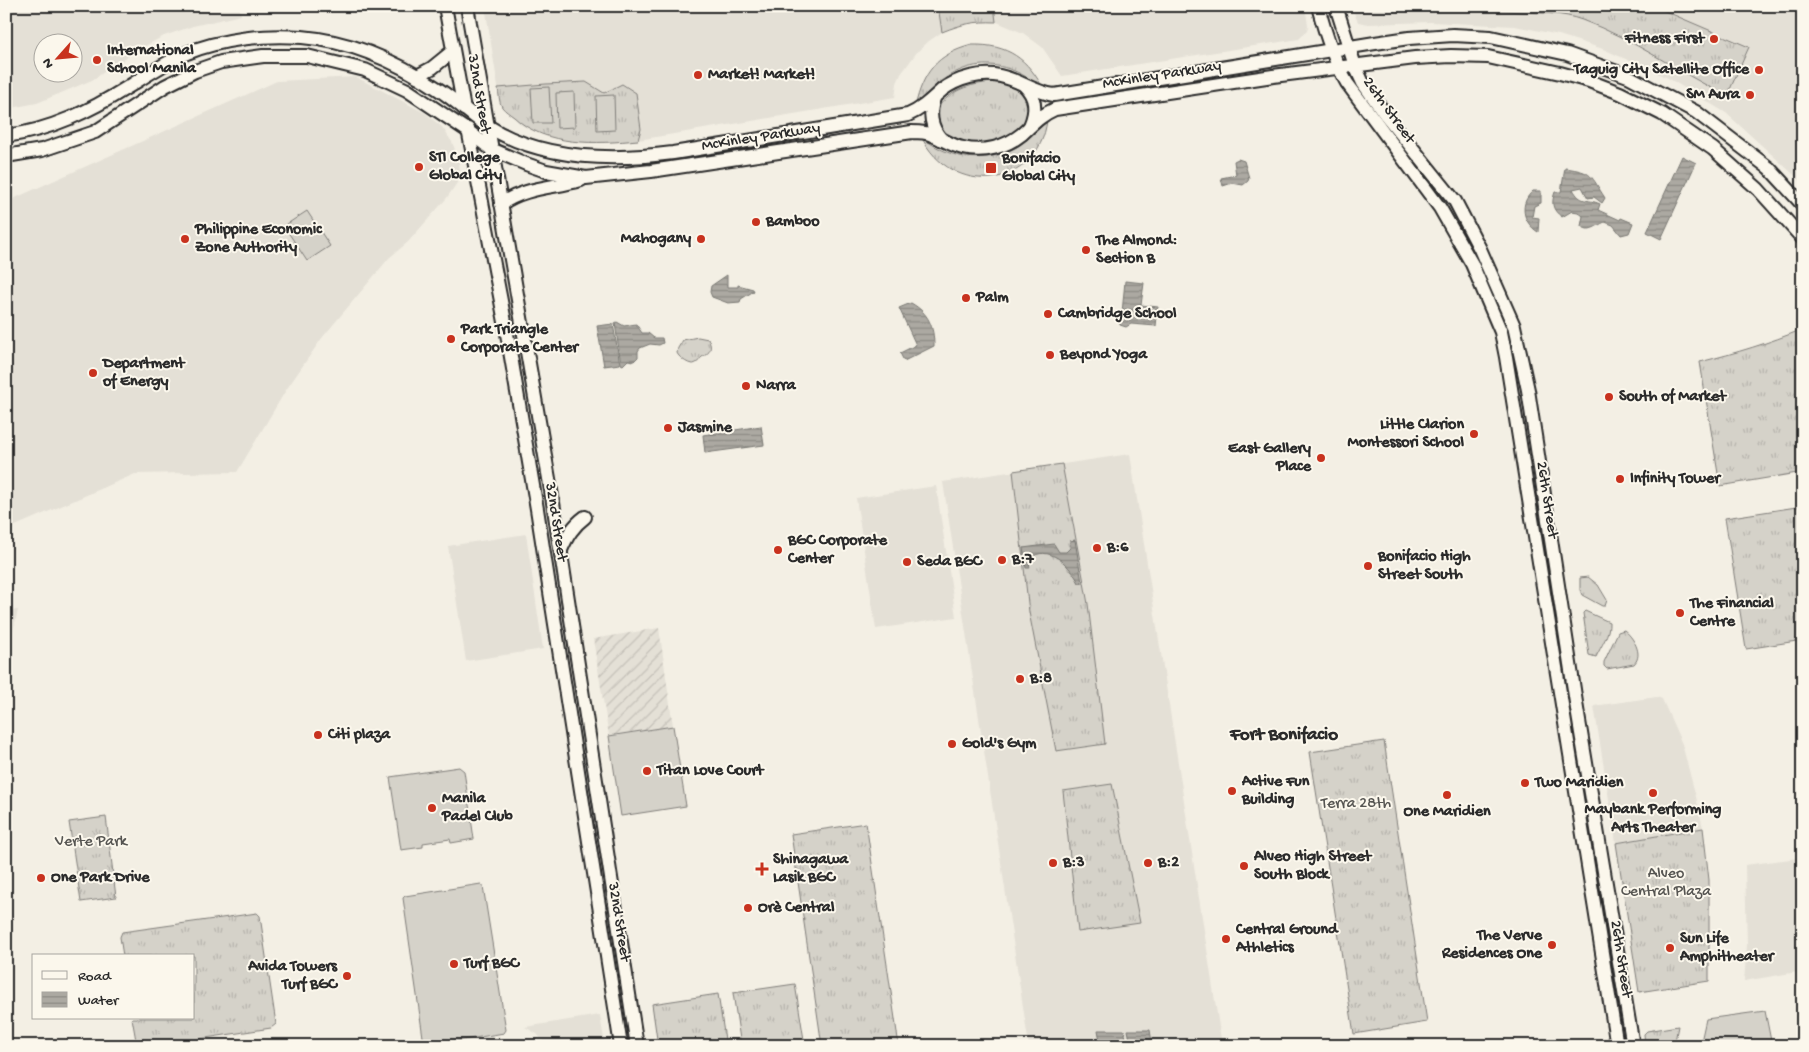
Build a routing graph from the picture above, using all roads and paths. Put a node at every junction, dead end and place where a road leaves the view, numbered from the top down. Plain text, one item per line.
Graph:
1 (445, 6) edge
2 (467, 6) edge
3 (1318, 6) edge
4 (1336, 6) edge
5 (1348, 47) junction
6 (1331, 50) junction
7 (453, 51) junction
8 (1355, 66) junction
9 (1338, 68) junction
10 (417, 76) junction
11 (1022, 83) junction
12 (934, 98) junction
13 (464, 107) junction
14 (487, 125) junction
15 (1030, 126) junction
16 (468, 131) junction
17 (6, 136) edge
18 (941, 140) junction
19 (491, 149) junction
20 (6, 156) edge
21 (586, 178) junction
22 (501, 204) junction
23 (1803, 205) edge
24 (1803, 239) edge
25 (585, 517) dead end
26 (560, 552) junction
27 (621, 1046) edge
28 (637, 1046) edge
29 (1617, 1046) edge
30 (1633, 1046) edge

1 - 7 main road, 32nd Street
2 - 14 main road, 32nd Street
3 - 6 main road, 26th Street
4 - 5 main road, 26th Street
5 - 6 main road, McKinley Parkway
5 - 8 main road, 26th Street
5 - 23 main road, McKinley Parkway
6 - 9 main road, 26th Street
6 - 11 main road, McKinley Parkway
7 - 10 main road
7 - 13 main road, 32nd Street
8 - 9 main road, McKinley Parkway
8 - 24 main road, McKinley Parkway
8 - 30 main road, 26th Street
9 - 15 main road, McKinley Parkway
9 - 29 main road, 26th Street
10 - 13 main road, McKinley Parkway
10 - 17 main road, McKinley Parkway
11 - 12 main road, McKinley Parkway
11 - 15 main road
12 - 14 main road, McKinley Parkway
12 - 18 main road
13 - 14 main road, McKinley Parkway
13 - 16 main road, 32nd Street
14 - 19 main road, 32nd Street
15 - 18 main road, McKinley Parkway
16 - 19 main road, McKinley Parkway
16 - 20 main road, McKinley Parkway
16 - 27 main road, 32nd Street
18 - 21 main road, McKinley Parkway
19 - 21 main road, McKinley Parkway
19 - 22 main road, 32nd Street
21 - 22 main road
22 - 26 main road, 32nd Street
25 - 26 main road
26 - 28 main road, 32nd Street

